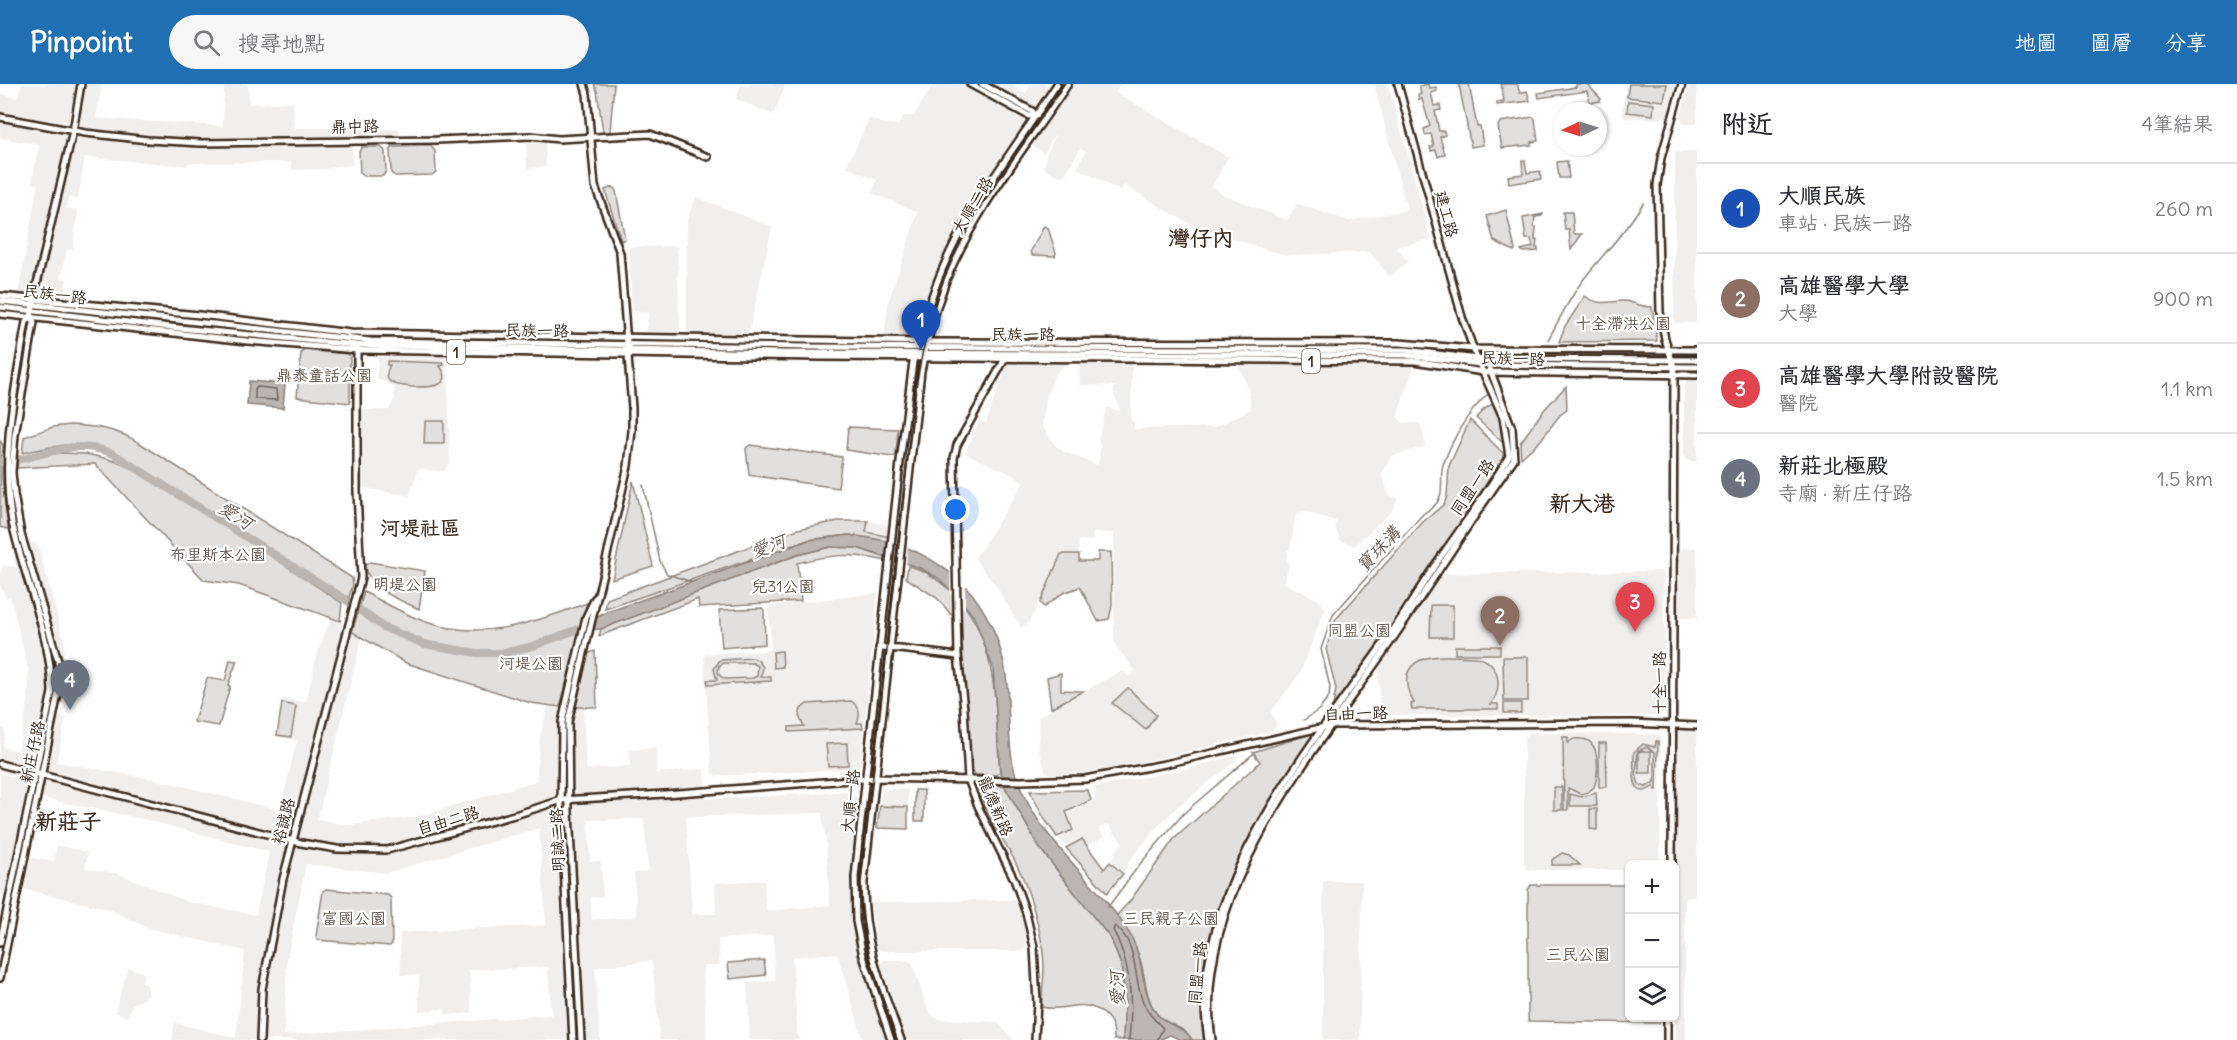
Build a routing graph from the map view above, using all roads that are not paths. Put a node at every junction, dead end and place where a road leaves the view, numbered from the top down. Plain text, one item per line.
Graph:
1 (81, 84) edge
2 (584, 84) edge
3 (970, 84) edge
4 (982, 84) edge
5 (1057, 84) edge
6 (1068, 84) edge
7 (1398, 84) edge
8 (1682, 84) edge
9 (1036, 116) junction
10 (0, 117) edge
11 (73, 131) junction
12 (590, 138) junction
13 (708, 157) dead end
14 (0, 296) edge
15 (0, 301) edge
16 (0, 307) edge
17 (33, 308) junction
18 (0, 314) edge
19 (563, 337) junction
20 (357, 342) junction
21 (626, 347) junction
22 (562, 349) junction
23 (1474, 349) junction
24 (915, 350) junction
25 (926, 350) junction
26 (1697, 350) edge
27 (1006, 351) junction
28 (1076, 351) junction
29 (1668, 351) junction
30 (1484, 359) junction
31 (1671, 359) junction
32 (1697, 360) edge
33 (1478, 362) junction
34 (1488, 365) junction
35 (1674, 367) junction
36 (1697, 367) edge
37 (1483, 372) junction
38 (1492, 372) junction
39 (1674, 375) junction
40 (1697, 375) edge
41 (18, 534) junction
42 (598, 594) junction
43 (584, 641) junction
44 (879, 648) junction
45 (890, 650) junction
46 (958, 656) junction
47 (1333, 725) junction
48 (1673, 725) junction
49 (1324, 726) junction
50 (1697, 726) edge
51 (0, 764) edge
52 (34, 773) junction
53 (41, 775) junction
54 (876, 778) junction
55 (865, 779) junction
56 (968, 779) junction
57 (569, 799) junction
58 (562, 800) junction
59 (292, 841) junction
60 (1672, 860) edge
61 (0, 943) edge
62 (0, 978) edge
63 (1667, 1022) edge
64 (260, 1040) edge
65 (573, 1040) edge
66 (580, 1040) edge
67 (891, 1040) edge
68 (901, 1040) edge
69 (1035, 1040) edge
70 (1210, 1040) edge
71 (1666, 1040) edge

1 - 11 street
2 - 12 street
3 - 9 street
4 - 9 street
5 - 9 street, 大順二路
6 - 25 street, 大順二路
7 - 23 street, 建工路
8 - 29 street, 十全一路
9 - 24 street, 大順二路
10 - 11 street, 鼎中路
11 - 12 street, 鼎中路
11 - 17 street
12 - 13 street, 鼎中路
12 - 21 street
14 - 17 street, 民族一路 / 1
15 - 17 street, 民族一路 / 1
16 - 17 street, 民族一路 / 1
17 - 18 street, 民族一路 / 1
17 - 20 street, 民族一路 / 1
17 - 20 street, 民族一路 / 1
17 - 41 street
17 - 41 street
19 - 20 street, 民族一路 / 1
19 - 21 street, 民族一路 / 1
19 - 22 street
20 - 22 street, 民族一路 / 1
20 - 22 street, 民族一路 / 1
20 - 59 street, 裕誠路
21 - 22 street, 民族一路 / 1
21 - 24 street, 民族一路 / 1
21 - 24 street, 民族一路 / 1
21 - 42 street
23 - 28 street, 民族一路 / 1
23 - 29 street, 民族一路 / 1
23 - 30 street, 同盟一路
23 - 33 street, 同盟一路
24 - 25 street, 民族一路 / 1
24 - 25 street, 民族一路 / 1
24 - 44 street, 大順一路
25 - 27 street, 民族一路 / 1
25 - 27 street, 民族一路 / 1
25 - 45 street, 大順一路
26 - 29 street, 民族一路 / 1
27 - 28 street, 民族一路 / 1
27 - 28 street, 民族一路 / 1
27 - 46 street, 龍德新路
28 - 33 street, 民族一路 / 1
28 - 37 street, 民族一路 / 1
29 - 31 street, 十全一路
30 - 31 street, 民族一路 / 1
30 - 33 street, 民族一路 / 1
30 - 34 street, 同盟一路
31 - 32 street, 民族一路 / 1
31 - 35 street, 十全一路
33 - 34 street, 民族一路 / 1
33 - 37 street, 同盟一路
34 - 35 street, 民族一路 / 1
34 - 38 street, 同盟一路
35 - 36 street, 民族一路 / 1
35 - 39 street, 十全一路
37 - 38 street, 民族一路 / 1
37 - 49 street, 同盟一路
38 - 39 street, 民族一路 / 1
38 - 47 street, 同盟一路
39 - 40 street, 民族一路 / 1
39 - 48 street, 十全一路
41 - 52 street, 新庄仔路
41 - 53 street, 新庄仔路
42 - 43 street
42 - 43 street
43 - 57 street, 明誠二路
43 - 58 street, 明誠二路
44 - 45 street
44 - 55 street, 大順一路
45 - 46 street
45 - 54 street, 大順一路
46 - 56 street, 龍德新路
47 - 48 street, 自由一路
47 - 49 street, 自由一路
47 - 70 street, 同盟一路
48 - 50 street, 自由一路
48 - 60 street, 十全一路
49 - 56 street, 自由一路
49 - 70 street, 同盟一路
51 - 52 street, 自由二路
52 - 53 street, 自由二路
52 - 61 street, 新庄仔路
53 - 59 street, 自由二路
53 - 62 street, 新庄仔路
54 - 55 street, 自由二路
54 - 56 street
54 - 68 street, 大順一路
55 - 57 street, 自由二路
55 - 67 street, 大順一路
56 - 69 street, 龍德新路
57 - 58 street, 自由二路
57 - 66 street, 明誠二路
58 - 59 street, 自由二路
58 - 65 street, 明誠二路
59 - 64 street, 裕誠路
63 - 71 street

